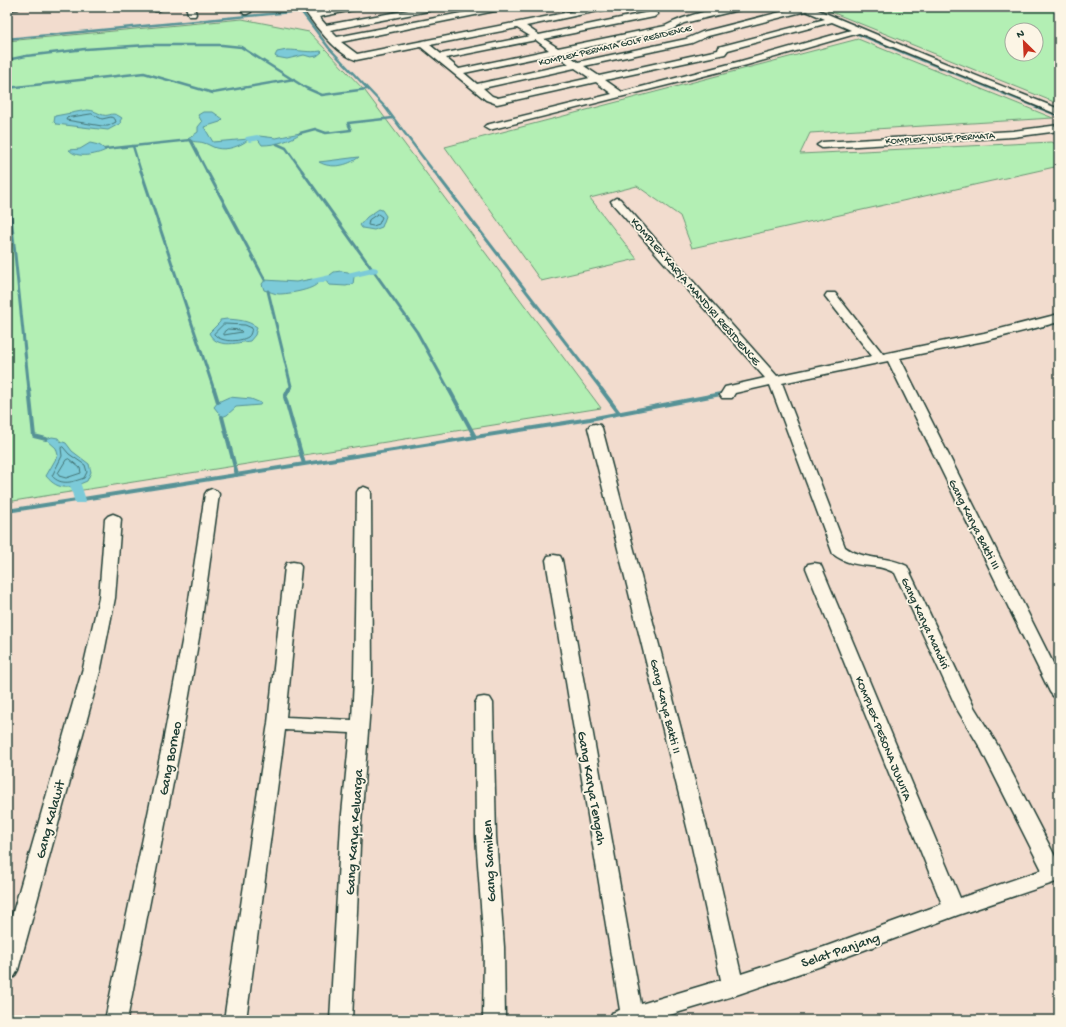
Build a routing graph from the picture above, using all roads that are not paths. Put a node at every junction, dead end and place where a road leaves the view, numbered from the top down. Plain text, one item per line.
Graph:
1 (15, 7) edge
2 (306, 7) edge
3 (358, 7) edge
4 (439, 7) edge
5 (505, 7) edge
6 (608, 7) edge
7 (642, 7) edge
8 (740, 7) edge
9 (805, 7) edge
10 (7, 8) edge
11 (654, 14) junction
12 (314, 16) junction
13 (834, 19) junction
14 (519, 25) junction
15 (673, 25) junction
16 (324, 28) junction
17 (861, 30) junction
18 (538, 38) junction
19 (697, 38) junction
20 (336, 40) junction
21 (423, 44) junction
22 (557, 51) junction
23 (722, 51) junction
24 (440, 57) junction
25 (744, 63) junction
26 (577, 65) junction
27 (457, 72) junction
28 (597, 79) junction
29 (475, 87) junction
30 (620, 95) junction
31 (1059, 112) edge
32 (489, 127) dead end
33 (1059, 128) edge
34 (822, 145) dead end
35 (616, 201) dead end
36 (831, 296) dead end
37 (1059, 318) edge
38 (890, 358) junction
39 (775, 380) junction
40 (727, 395) dead end
41 (595, 428) dead end
42 (364, 492) dead end
43 (212, 494) dead end
44 (113, 519) dead end
45 (554, 560) dead end
46 (293, 567) dead end
47 (814, 568) dead end
48 (1059, 692) edge
49 (484, 703) dead end
50 (277, 723) junction
51 (360, 727) junction
52 (1057, 874) edge
53 (954, 908) junction
54 (7, 970) edge
55 (733, 986) junction
56 (626, 1018) edge
57 (116, 1020) edge
58 (235, 1020) edge
59 (341, 1020) edge
60 (494, 1020) edge

1 - 10 street
2 - 12 street
3 - 12 street
4 - 16 street
5 - 20 street
6 - 14 street
7 - 11 street
8 - 15 street
9 - 13 street
9 - 19 street, KOMPLEK PERMATA GOLF RESIDENCE
11 - 15 street
11 - 18 street
12 - 16 street
13 - 17 street
13 - 23 street
14 - 18 street
14 - 21 street
15 - 19 street
15 - 22 street
16 - 20 street
17 - 25 street
17 - 31 street
18 - 22 street
18 - 24 street
19 - 23 street
19 - 26 street, KOMPLEK PERMATA GOLF RESIDENCE
20 - 21 street
21 - 24 street
22 - 26 street
22 - 27 street
23 - 25 street
23 - 28 street
24 - 27 street
25 - 30 street
26 - 28 street
26 - 29 street, KOMPLEK PERMATA GOLF RESIDENCE
27 - 29 street
28 - 29 street
28 - 30 street
30 - 32 street
33 - 34 street, KOMPLEK YUSUF PERMATA
35 - 39 street, KOMPLEK KARYA MANDIRI RESIDENCE
36 - 38 street, Gang Karya Bakti III
37 - 38 street
38 - 39 street
38 - 48 street, Gang Karya Bakti III
39 - 40 street
39 - 52 street, Gang Karya Mandiri
41 - 55 street, Gang Karya Bakti II
42 - 51 street, Gang Karya Keluarga
43 - 57 street, Gang Borneo
44 - 54 street, Gang Kalawit
45 - 56 street, Gang Karya Tengah
46 - 50 street
47 - 53 street, KOMPLEK PESONA JUWITA
49 - 60 street, Gang Samiken
50 - 51 street
50 - 58 street
51 - 59 street, Gang Karya Keluarga
52 - 53 street, Selat Panjang
53 - 55 street, Selat Panjang
55 - 56 street, Selat Panjang

